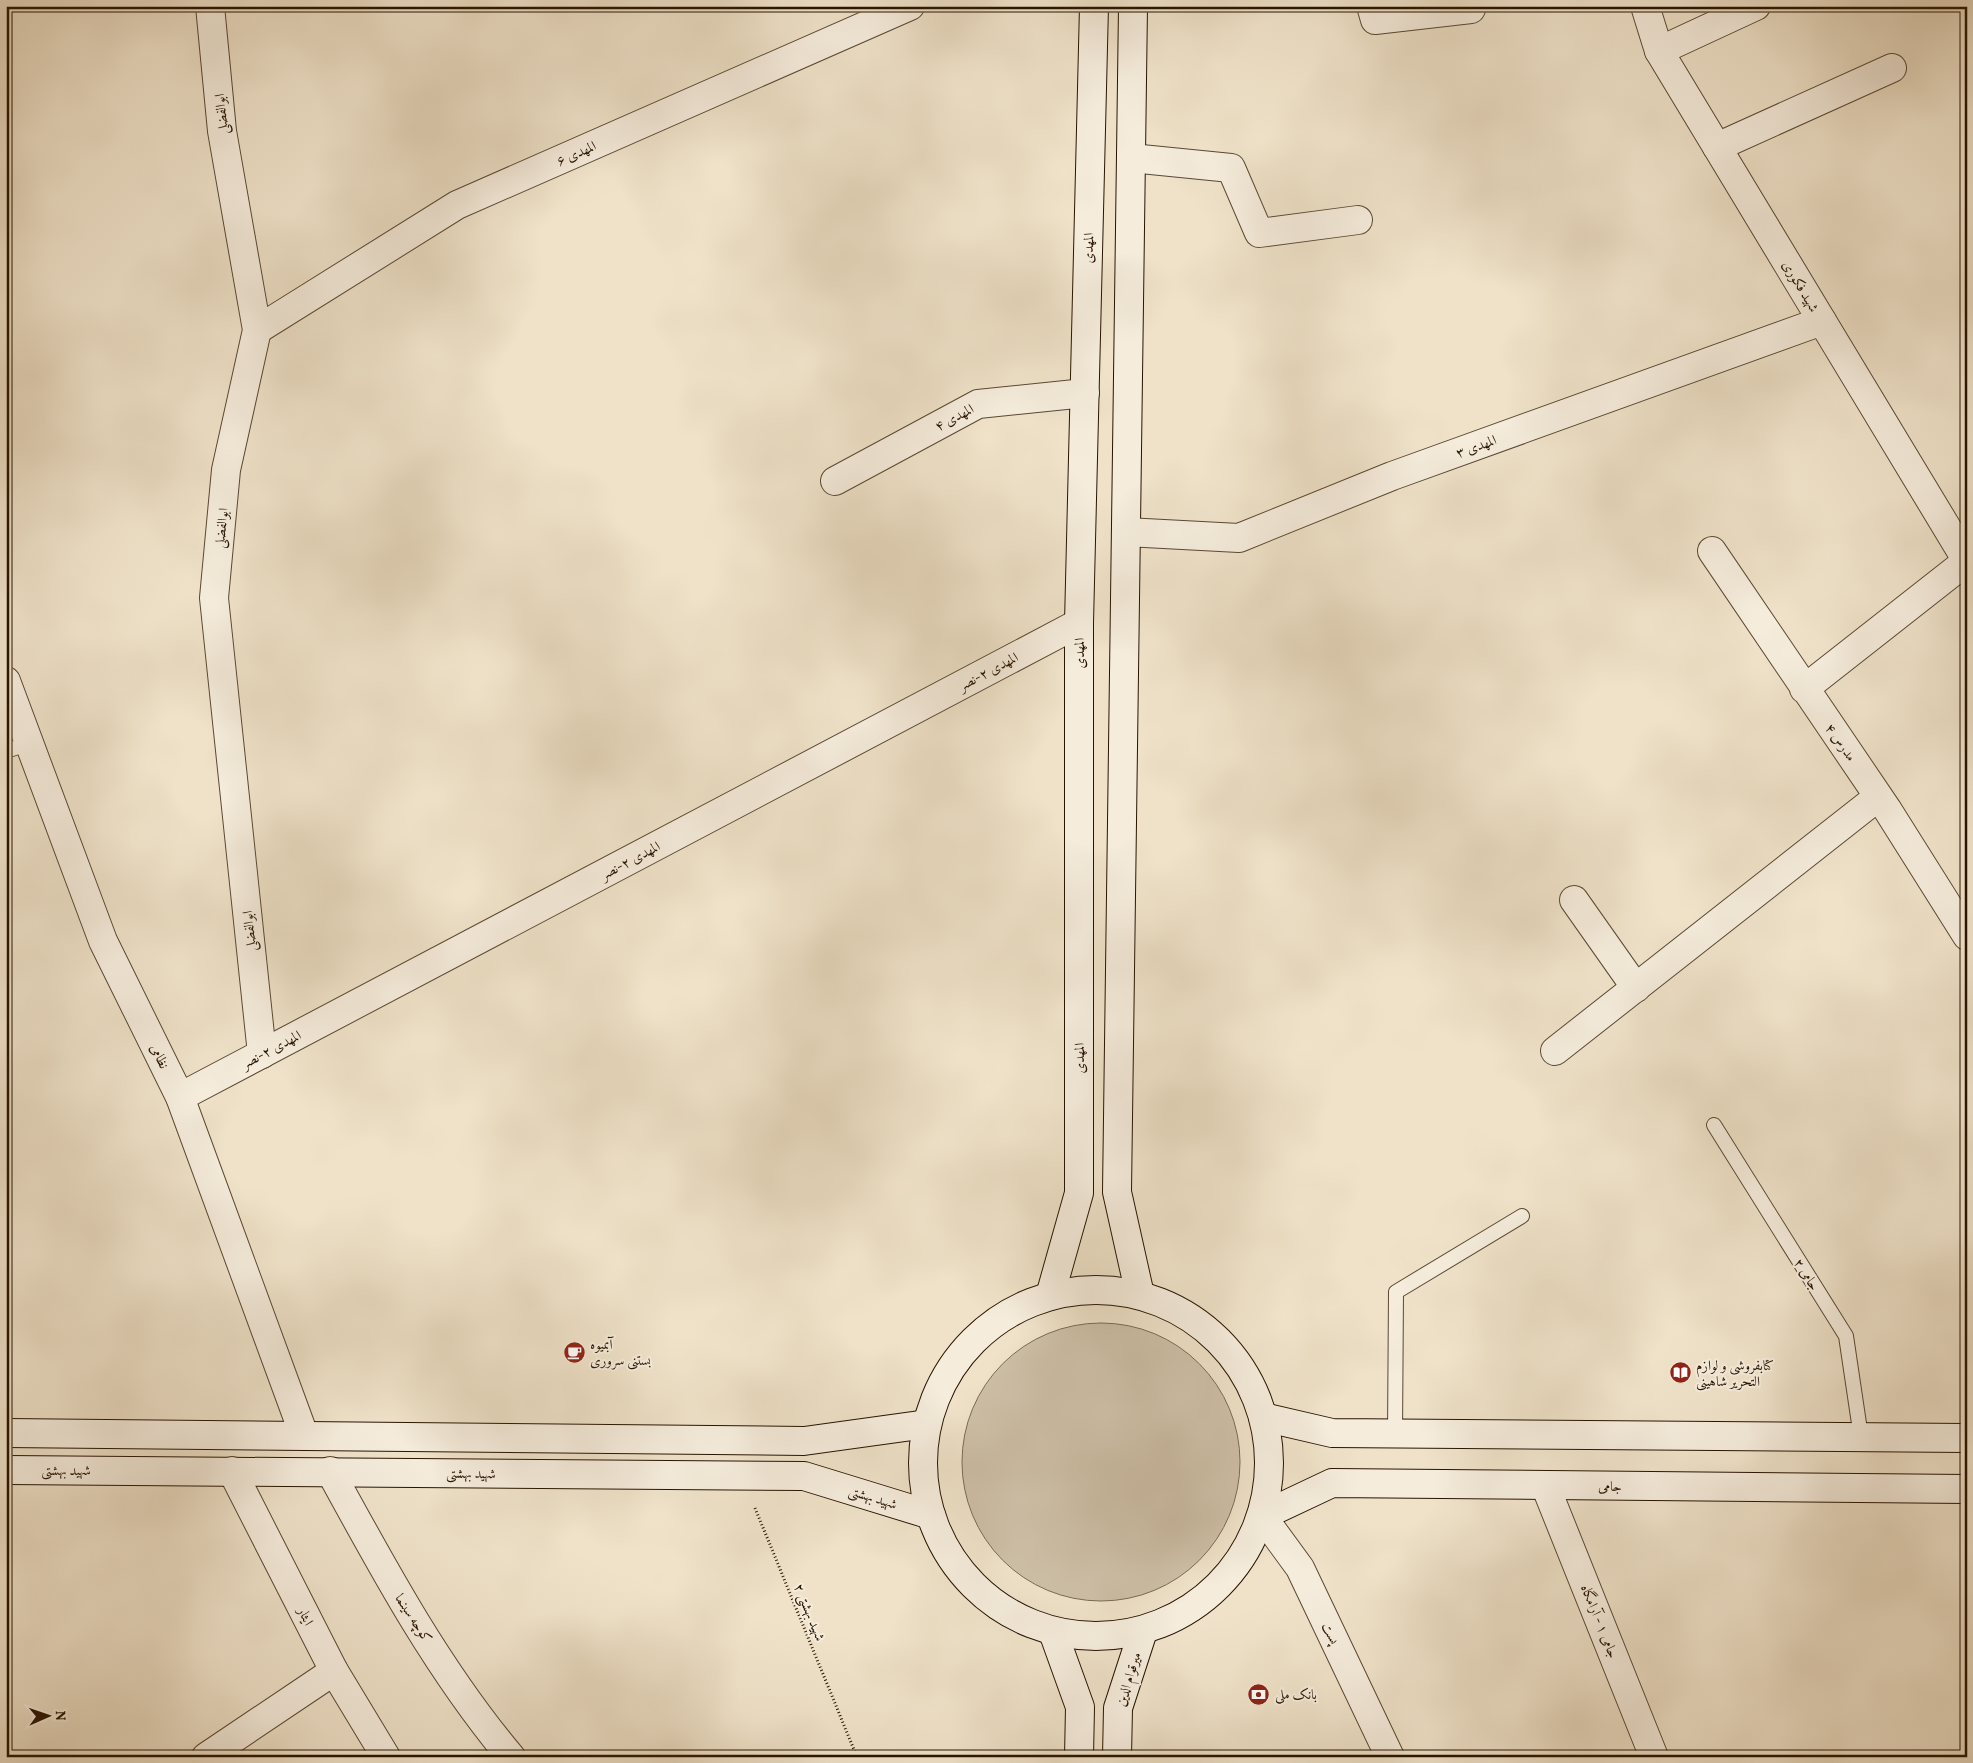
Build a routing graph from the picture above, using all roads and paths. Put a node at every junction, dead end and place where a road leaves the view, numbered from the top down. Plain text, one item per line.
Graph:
1 (210, 6) edge
2 (910, 6) edge
3 (1094, 6) edge
4 (1133, 6) edge
5 (1371, 6) edge
6 (1645, 6) edge
7 (1756, 6) edge
8 (1471, 9) dead end
9 (1659, 51) junction
10 (1892, 68) dead end
11 (1717, 147) junction
12 (1131, 158) junction
13 (1358, 220) dead end
14 (1822, 321) junction
15 (257, 330) junction
16 (1085, 392) junction
17 (834, 481) dead end
18 (1126, 532) junction
19 (1712, 551) dead end
20 (1967, 561) edge
21 (1079, 623) junction
22 (6, 681) edge
23 (1804, 689) junction
24 (18, 747) edge
25 (1878, 797) junction
26 (1574, 900) dead end
27 (1967, 936) edge
28 (1636, 988) junction
29 (1555, 1051) dead end
30 (262, 1054) junction
31 (180, 1097) junction
32 (1714, 1126) dead end
33 (1522, 1216) dead end
34 (1140, 1294) junction
35 (1050, 1296) junction
36 (1264, 1417) junction
37 (927, 1424) junction
38 (6, 1433) edge
39 (1395, 1434) junction
40 (304, 1435) junction
41 (1861, 1437) junction
42 (1967, 1438) edge
43 (6, 1470) edge
44 (232, 1471) junction
45 (330, 1471) junction
46 (742, 1475) junction
47 (1545, 1485) junction
48 (1967, 1489) edge
49 (931, 1515) junction
50 (1262, 1516) junction
51 (1143, 1631) junction
52 (1053, 1632) junction
53 (334, 1671) junction
54 (206, 1757) edge
55 (386, 1757) edge
56 (511, 1757) edge
57 (857, 1757) edge
58 (1079, 1757) edge
59 (1117, 1757) edge
60 (1390, 1757) edge
61 (1654, 1757) edge

1 - 15 street, ابوالفضلی
2 - 15 street, المهدی ۶
3 - 16 street, المهدی
4 - 12 street
5 - 8 street
6 - 9 street, شهید فکوری
7 - 9 street
9 - 11 street, شهید فکوری
10 - 11 street
11 - 14 street, شهید فکوری
12 - 13 street
12 - 18 street
14 - 18 street, المهدی ۳
14 - 20 street, شهید فکوری
15 - 30 street, ابوالفضلی
16 - 17 street, المهدی ۴
16 - 21 street, المهدی
18 - 34 street
19 - 23 street, مدرس ۴
20 - 23 street
21 - 30 street, المهدی ۲-نصر
21 - 35 street, المهدی
22 - 24 street, نظامی
23 - 25 street, مدرس ۴
24 - 31 street, نظامی
25 - 27 street, مدرس ۴
25 - 28 street
26 - 28 street
28 - 29 street
30 - 31 street, المهدی ۲-نصر
31 - 40 street, نظامی
32 - 41 lane, جامی ۲
33 - 39 lane
34 - 35 street
34 - 36 street
35 - 37 street
36 - 39 street
36 - 50 street
37 - 40 street
37 - 49 street
38 - 40 street
39 - 41 street
41 - 42 street
43 - 44 street, شهید بهشتی
44 - 45 street, شهید بهشتی
44 - 53 street, ایثار
45 - 46 street, شهید بهشتی
45 - 56 street, کوچه سینما
46 - 49 street, شهید بهشتی
46 - 57 path, شهید بهشتی ۲
47 - 48 street, جامی
47 - 50 street, جامی
47 - 61 street, جامی ۱ - آرامگاه
49 - 52 street
50 - 51 street
50 - 60 street, پست
51 - 52 street
51 - 59 street, میرقوام الدین
52 - 58 street
53 - 54 street
53 - 55 street, ایثار

